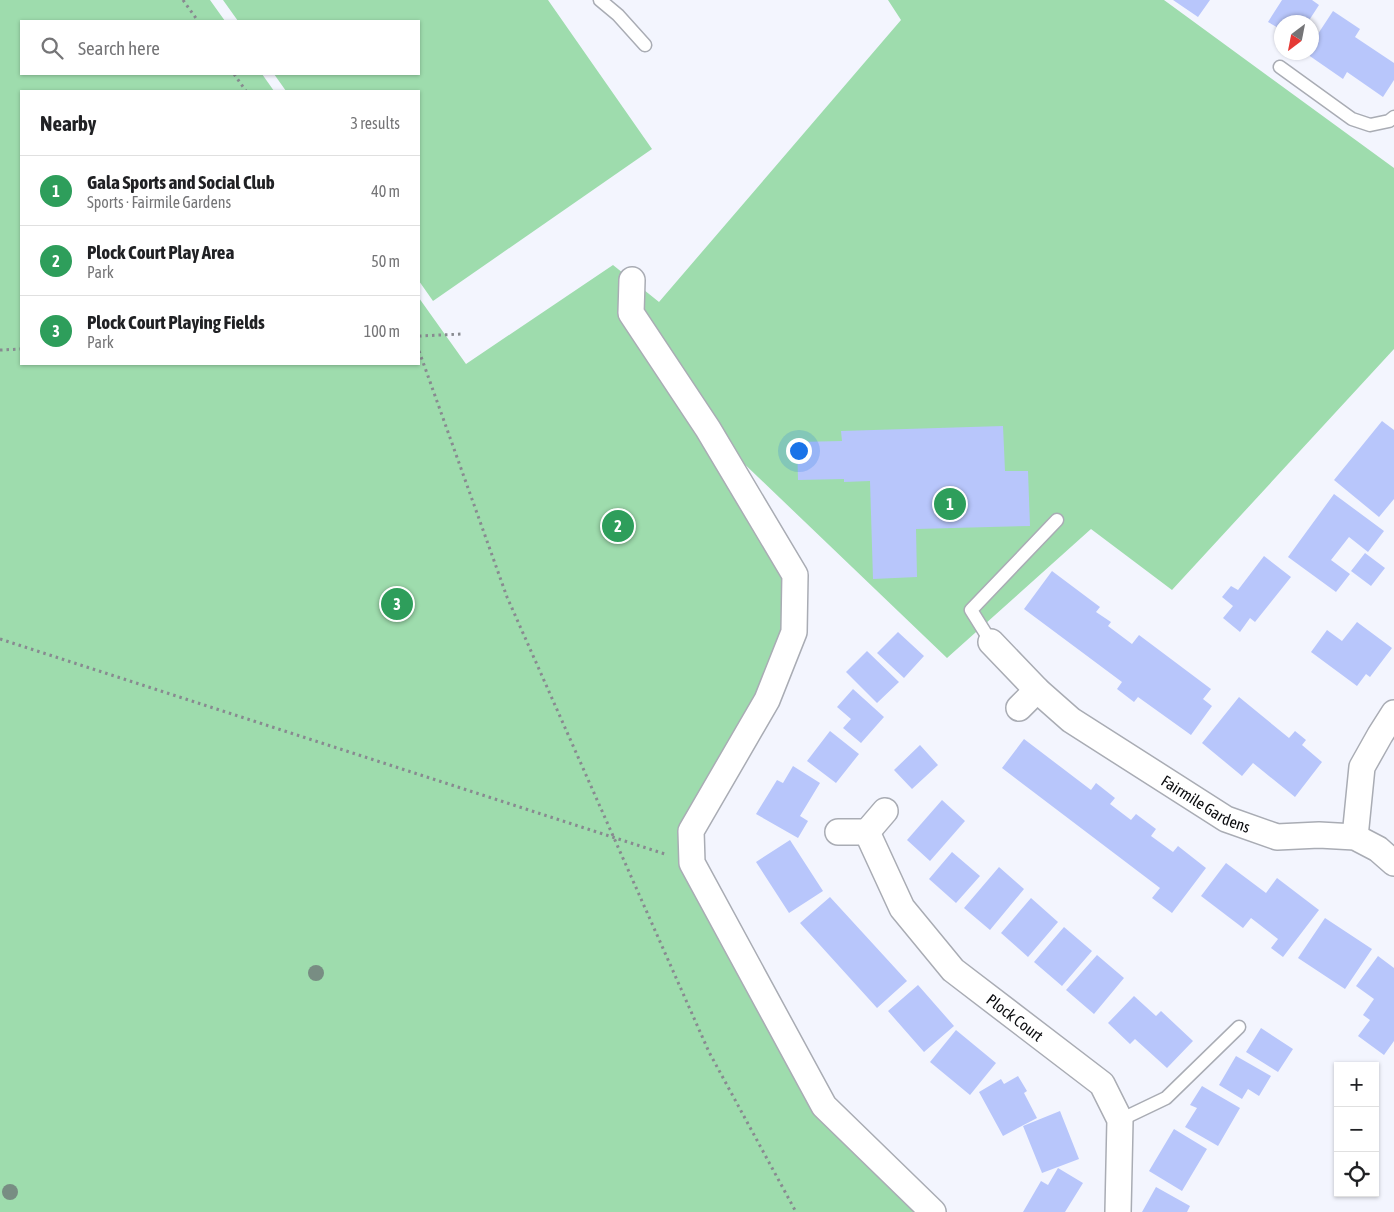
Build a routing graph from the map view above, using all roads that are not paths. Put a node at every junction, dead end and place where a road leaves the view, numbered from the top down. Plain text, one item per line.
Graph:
1 (600, 0) edge
2 (645, 45) dead end
3 (1280, 67) dead end
4 (1394, 117) edge
5 (632, 280) dead end
6 (1057, 520) dead end
7 (991, 642) joint
8 (1038, 690) junction
9 (1019, 708) dead end
10 (1394, 713) edge
11 (885, 811) dead end
12 (838, 832) dead end
13 (867, 832) junction
14 (1355, 837) junction
15 (1394, 863) edge
16 (1239, 1027) dead end
17 (1120, 1120) junction
18 (933, 1212) edge
19 (1118, 1212) edge

1 - 2 lane
3 - 4 lane
5 - 18 street
6 - 7 lane
7 - 8 street, Fairmile Gardens
8 - 9 street
8 - 14 street, Fairmile Gardens
10 - 14 street
11 - 13 street
12 - 13 street
13 - 17 street, Plock Court
14 - 15 street, Fairmile Gardens
16 - 17 lane
17 - 19 street, Plock Court

